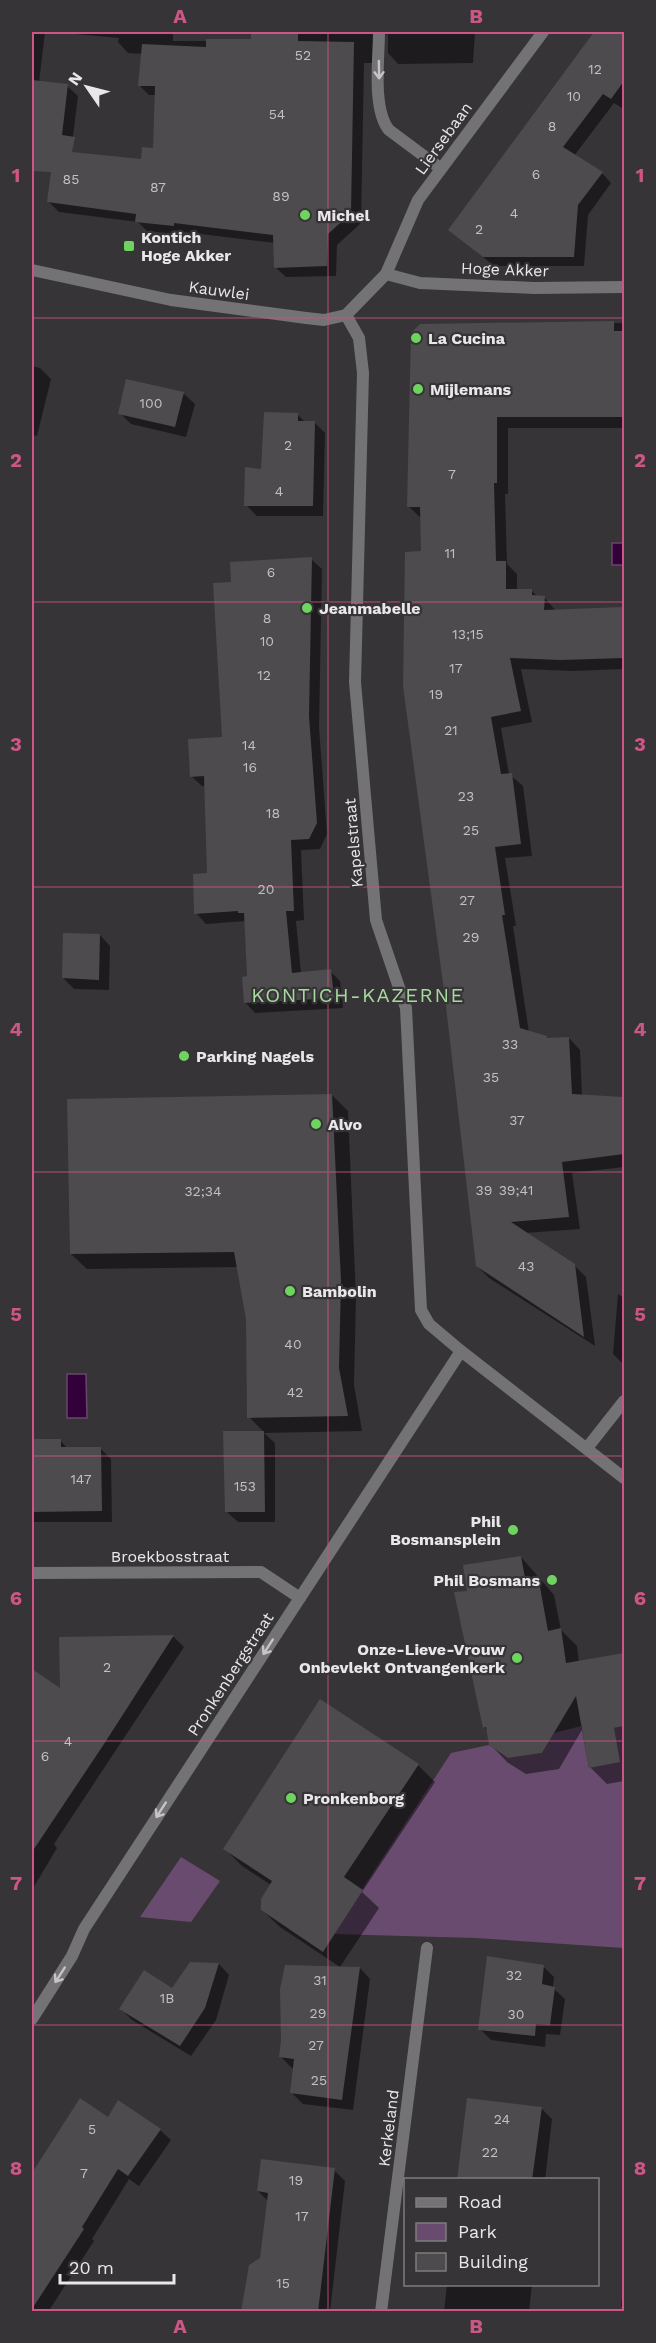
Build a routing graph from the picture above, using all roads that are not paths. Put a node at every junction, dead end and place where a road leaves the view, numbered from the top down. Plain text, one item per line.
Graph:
1 (379, 32) edge
2 (543, 32) edge
3 (440, 168) junction
4 (32, 270) edge
5 (386, 274) junction
6 (624, 287) edge
7 (346, 315) junction
8 (461, 1351) junction
9 (624, 1401) edge
10 (587, 1448) junction
11 (624, 1478) edge
12 (32, 1573) edge
13 (300, 1598) junction
14 (427, 1948) dead end
15 (32, 2019) edge
16 (381, 2312) edge

1 -> 3 street
2 - 3 street, Liersebaan
3 - 5 street, Liersebaan
4 - 7 street, Kauwlei
5 - 6 street, Hoge Akker
5 - 7 street
7 - 8 street, Kapelstraat
8 - 10 street, Kapelstraat
8 - 13 street, Pronkenbergstraat
9 - 10 street
10 - 11 street, Kapelstraat
12 - 13 street, Broekbosstraat
13 -> 15 street, Pronkenbergstraat
14 - 16 street, Kerkeland

